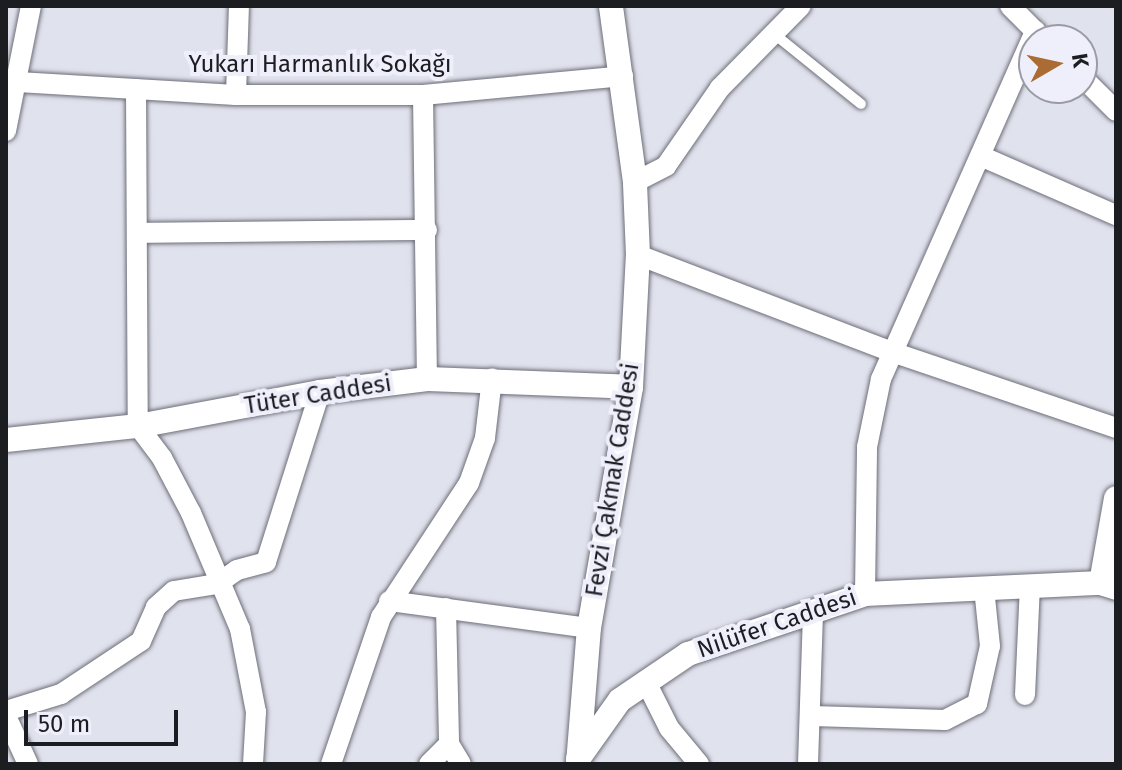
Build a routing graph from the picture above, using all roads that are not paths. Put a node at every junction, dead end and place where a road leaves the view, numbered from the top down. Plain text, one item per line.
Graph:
1 (31, 6) edge
2 (239, 6) edge
3 (611, 6) edge
4 (801, 6) edge
5 (1010, 6) edge
6 (1028, 24) edge
7 (771, 32) junction
8 (623, 76) junction
9 (18, 82) junction
10 (1018, 83) edge
11 (136, 89) junction
12 (1098, 93) edge
13 (236, 95) junction
14 (423, 95) junction
15 (861, 104) dead end
16 (1116, 111) edge
17 (6, 131) edge
18 (983, 157) junction
19 (635, 182) junction
20 (1116, 215) edge
21 (427, 230) junction
22 (137, 233) junction
23 (638, 255) junction
24 (892, 352) junction
25 (492, 378) junction
26 (427, 379) junction
27 (631, 387) junction
28 (320, 392) junction
29 (138, 426) junction
30 (1116, 428) edge
31 (6, 440) edge
32 (1116, 498) edge
33 (217, 584) junction
34 (1108, 585) edge
35 (1030, 586) junction
36 (984, 588) junction
37 (865, 594) junction
38 (389, 601) junction
39 (446, 608) junction
40 (813, 612) junction
41 (589, 628) junction
42 (646, 682) junction
43 (1025, 695) dead end
44 (6, 713) edge
45 (812, 716) junction
46 (449, 744) junction
47 (574, 762) edge
48 (28, 764) edge
49 (253, 764) edge
50 (331, 764) edge
51 (429, 764) edge
52 (461, 764) edge
53 (699, 764) edge
54 (808, 764) edge

1 - 9 street
2 - 13 street
3 - 8 street, Fevzi Çakmak Caddesi
4 - 7 street
5 - 6 street
7 - 15 lane
7 - 19 street
8 - 14 street, Yukarı Harmanlık Sokağı
8 - 19 street, Fevzi Çakmak Caddesi
9 - 11 street, Yukarı Harmanlık Sokağı
9 - 17 street
10 - 18 street
11 - 13 street, Yukarı Harmanlık Sokağı
11 - 22 street
12 - 16 street
13 - 14 street, Yukarı Harmanlık Sokağı
14 - 21 street
18 - 20 street
18 - 24 street
19 - 23 street, Fevzi Çakmak Caddesi
21 - 22 street
21 - 26 street
22 - 29 street
23 - 24 street
23 - 27 street, Fevzi Çakmak Caddesi
24 - 30 street
24 - 37 street
25 - 26 street, Tüter Caddesi
25 - 27 street, Tüter Caddesi
25 - 38 street
26 - 28 street, Tüter Caddesi
27 - 41 street, Fevzi Çakmak Caddesi
28 - 29 street, Tüter Caddesi
28 - 33 street
29 - 31 street, Tüter Caddesi
29 - 33 street
32 - 34 street
33 - 44 street
33 - 49 street
34 - 35 street, Nilüfer Caddesi
35 - 36 street, Nilüfer Caddesi
35 - 43 street
36 - 37 street, Nilüfer Caddesi
36 - 45 street
37 - 40 street, Nilüfer Caddesi
38 - 39 street
38 - 50 street
39 - 41 street
39 - 46 street
40 - 42 street, Nilüfer Caddesi
40 - 45 street
41 - 47 street, Fevzi Çakmak Caddesi
42 - 47 street, Nilüfer Caddesi
42 - 53 street
44 - 48 street
45 - 54 street
46 - 51 street
46 - 52 street

